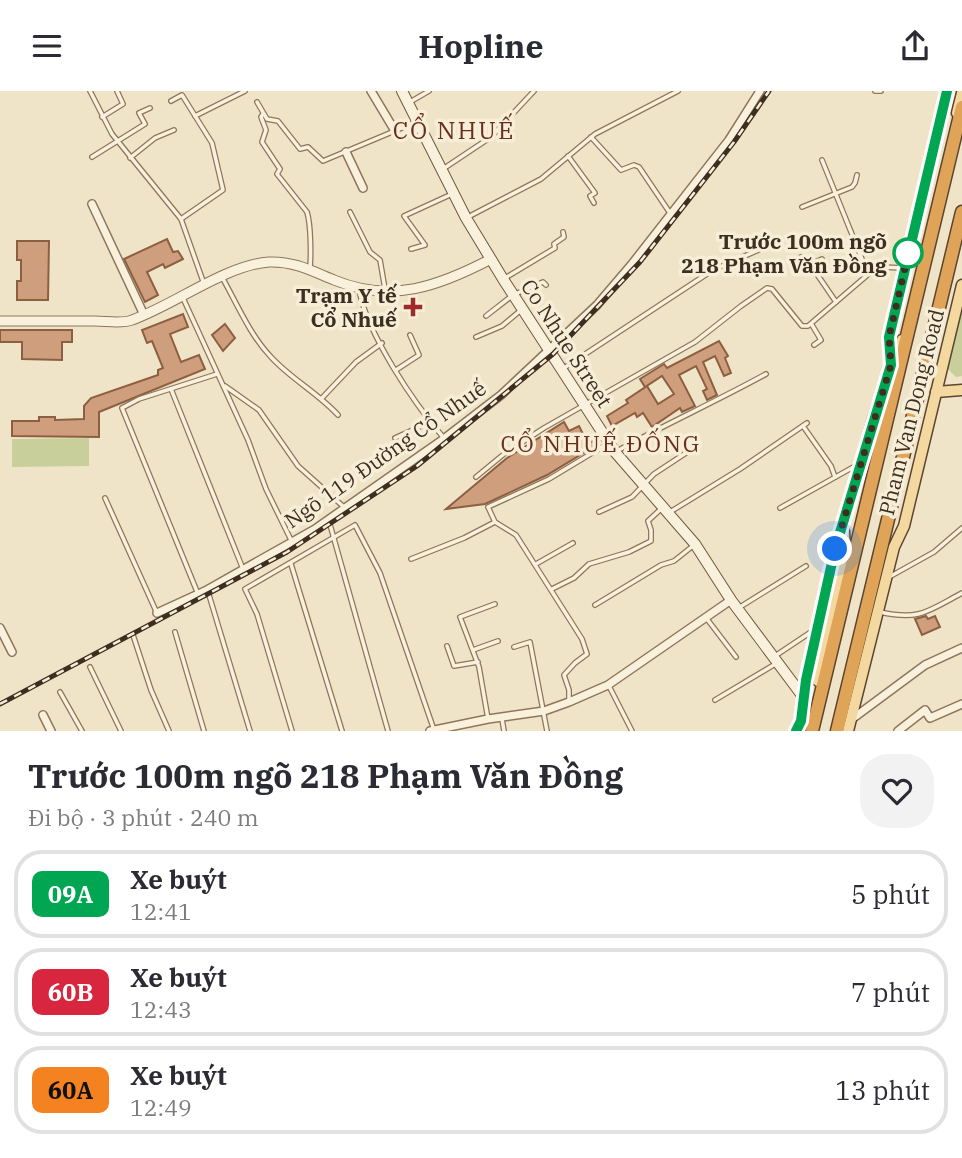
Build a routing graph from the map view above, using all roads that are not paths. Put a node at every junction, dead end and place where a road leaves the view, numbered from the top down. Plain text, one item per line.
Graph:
1 (90, 91) edge
2 (117, 91) edge
3 (245, 91) edge
4 (371, 91) edge
5 (402, 91) edge
6 (429, 91) edge
7 (534, 91) edge
8 (677, 91) edge
9 (760, 91) edge
10 (875, 91) edge
11 (881, 91) edge
12 (947, 91) edge
13 (962, 93) edge
14 (171, 101) dead end
15 (257, 102) dead end
16 (408, 103) junction
17 (962, 107) edge
18 (150, 108) dead end
19 (264, 114) junction
20 (195, 116) junction
21 (102, 117) junction
22 (416, 122) junction
23 (174, 130) dead end
24 (395, 131) junction
25 (591, 137) junction
26 (118, 141) junction
27 (346, 152) junction
28 (568, 156) junction
29 (92, 157) dead end
30 (130, 158) junction
31 (822, 160) dead end
32 (442, 171) junction
33 (857, 175) dead end
34 (363, 188) dead end
35 (453, 193) junction
36 (836, 193) junction
37 (594, 203) dead end
38 (92, 204) dead end
39 (802, 207) dead end
40 (350, 212) dead end
41 (962, 212) edge
42 (670, 213) junction
43 (466, 218) junction
44 (181, 219) junction
45 (962, 219) edge
46 (562, 232) dead end
47 (772, 244) dead end
48 (411, 249) dead end
49 (801, 257) dead end
50 (491, 259) junction
51 (822, 259) dead end
52 (810, 264) junction
53 (310, 268) junction
54 (904, 268) junction
55 (868, 274) junction
56 (222, 278) junction
57 (503, 279) junction
58 (546, 285) dead end
59 (962, 285) edge
60 (205, 286) junction
61 (358, 288) junction
62 (385, 291) junction
63 (513, 295) junction
64 (183, 297) junction
65 (836, 302) junction
66 (523, 309) junction
67 (144, 315) junction
68 (486, 316) dead end
69 (0, 321) edge
70 (811, 325) junction
71 (410, 335) dead end
72 (476, 337) dead end
73 (382, 344) junction
74 (814, 345) dead end
75 (549, 349) junction
76 (891, 365) junction
77 (562, 369) junction
78 (396, 370) junction
79 (217, 374) junction
80 (766, 374) dead end
81 (224, 384) junction
82 (171, 389) junction
83 (962, 390) edge
84 (936, 392) junction
85 (323, 398) junction
86 (585, 405) junction
87 (338, 415) dead end
88 (430, 422) junction
89 (395, 437) dead end
90 (445, 438) junction
91 (698, 445) dead end
92 (612, 447) junction
93 (859, 464) junction
94 (477, 477) dead end
95 (835, 477) junction
96 (644, 484) junction
97 (105, 498) dead end
98 (780, 507) dead end
99 (345, 508) junction
100 (667, 509) junction
101 (599, 512) dead end
102 (328, 520) junction
103 (495, 522) junction
104 (843, 526) junction
105 (962, 528) edge
106 (334, 537) junction
107 (573, 543) dead end
108 (695, 544) junction
109 (288, 547) junction
110 (894, 547) junction
111 (411, 559) dead end
112 (290, 563) junction
113 (536, 564) junction
114 (806, 566) dead end
115 (243, 569) junction
116 (886, 579) junction
117 (551, 589) junction
118 (962, 593) edge
119 (198, 594) junction
120 (209, 595) dead end
121 (731, 600) junction
122 (495, 604) dead end
123 (595, 605) dead end
124 (738, 609) junction
125 (878, 612) junction
126 (157, 613) joint
127 (706, 617) junction
128 (0, 628) edge
129 (817, 628) junction
130 (175, 632) dead end
131 (133, 635) dead end
132 (498, 641) dead end
133 (447, 646) dead end
134 (514, 647) dead end
135 (962, 648) edge
136 (473, 650) junction
137 (12, 652) dead end
138 (736, 657) dead end
139 (777, 659) junction
140 (478, 662) junction
141 (90, 667) dead end
142 (608, 685) junction
143 (61, 692) dead end
144 (804, 698) junction
145 (715, 700) dead end
146 (569, 702) junction
147 (962, 704) edge
148 (544, 711) junction
149 (43, 715) dead end
150 (501, 716) junction
151 (488, 719) junction
152 (850, 725) edge
153 (803, 729) edge
154 (51, 731) edge
155 (82, 731) edge
156 (121, 731) edge
157 (169, 731) edge
158 (204, 731) edge
159 (250, 731) edge
160 (292, 731) edge
161 (342, 731) edge
162 (388, 731) edge
163 (432, 731) edge
164 (504, 731) edge
165 (547, 731) edge
166 (632, 731) edge
167 (837, 731) edge
168 (898, 731) edge

1 - 21 lane
2 - 21 lane
3 - 20 lane
4 - 24 street
5 - 16 main road, Co Nhue Street
6 - 16 lane
7 - 32 lane
8 - 25 lane
9 - 42 street, Ngõ 119 Đường Cổ Nhuế
10 - 11 lane
12 - 54 main road, Pham Van Dong Road
13 - 76 main road, Pham Van Dong Road
14 - 20 lane
15 - 19 lane
16 - 22 main road, Co Nhue Street
17 - 153 highway
18 - 26 lane
19 - 27 lane
19 - 53 lane
20 - 44 lane
21 - 26 lane
22 - 24 lane
22 - 32 main road, Co Nhue Street
23 - 30 lane
24 - 27 lane
25 - 28 lane
25 - 42 lane
26 - 29 lane
26 - 30 lane
27 - 34 street
28 - 37 lane
28 - 43 lane
30 - 44 lane
31 - 36 lane
32 - 35 main road, Co Nhue Street
33 - 36 lane
35 - 43 main road, Co Nhue Street
35 - 48 lane
36 - 39 lane
36 - 55 lane
38 - 67 street
40 - 62 lane
41 - 167 highway
42 - 75 street, Ngõ 119 Đường Cổ Nhuế
43 - 50 main road, Co Nhue Street
44 - 60 lane
45 - 110 main road, Pham Van Dong Road
46 - 57 lane
47 - 77 lane
49 - 52 lane
50 - 57 main road, Co Nhue Street
50 - 62 street
51 - 52 lane
52 - 65 lane
53 - 56 street
53 - 61 street
54 - 55 lane
54 - 76 main road, Pham Van Dong Road
55 - 65 lane
56 - 60 street
56 - 85 lane
57 - 63 main road, Co Nhue Street
58 - 63 lane
59 - 84 main road, Pham Van Dong Road
60 - 64 street
61 - 62 street
61 - 73 lane
63 - 66 main road, Co Nhue Street
63 - 68 lane
64 - 67 street
64 - 79 lane
65 - 70 lane
66 - 72 lane
66 - 75 main road, Co Nhue Street
67 - 69 street
70 - 74 lane
70 - 86 lane
71 - 78 lane
73 - 78 lane
73 - 85 lane
75 - 77 main road, Co Nhue Street
75 - 90 street, Ngõ 119 Đường Cổ Nhuế
76 - 93 main road, Pham Van Dong Road
77 - 86 main road, Co Nhue Street
78 - 88 lane
79 - 81 lane
79 - 82 lane
80 - 92 lane
81 - 99 lane
81 - 109 lane
82 - 115 lane
82 - 119 lane
83 - 84 main road
84 - 110 main road, Pham Van Dong Road
85 - 87 lane
86 - 92 main road, Co Nhue Street
86 - 94 lane
88 - 89 lane
88 - 90 lane
90 - 99 street, Ngõ 119 Đường Cổ Nhuế
91 - 96 lane
92 - 96 main road, Co Nhue Street
92 - 103 lane
93 - 95 lane
93 - 104 main road, Pham Van Dong Road
95 - 98 lane
95 - 100 lane
96 - 100 main road, Co Nhue Street
96 - 101 lane
97 - 126 lane
99 - 102 street, Ngõ 119 Đường Cổ Nhuế
100 - 108 main road, Co Nhue Street
100 - 117 lane
102 - 106 lane
102 - 109 street, Ngõ 119 Đường Cổ Nhuế
103 - 111 lane
103 - 113 lane
104 - 129 main road, Pham Van Dong Road
104 - 153 main road, Pham Van Dong Road
105 - 116 lane
106 - 112 lane
106 - 162 lane
106 - 163 lane
107 - 113 lane
108 - 121 main road, Co Nhue Street
108 - 123 lane
109 - 115 street, Ngõ 119 Đường Cổ Nhuế
110 - 116 main road, Pham Van Dong Road
112 - 160 lane
112 - 161 lane
113 - 117 lane
114 - 124 lane
115 - 119 street, Ngõ 119 Đường Cổ Nhuế
116 - 125 main road, Pham Van Dong Road
117 - 146 lane
118 - 125 lane
119 - 126 street, Ngõ 119 Đường Cổ Nhuế
120 - 159 lane
121 - 124 main road, Co Nhue Street
121 - 127 street
122 - 136 lane
124 - 139 main road, Co Nhue Street
125 - 152 main road, Pham Van Dong Road
127 - 138 lane
127 - 142 street
128 - 137 street
129 - 139 lane
129 - 144 main road, Pham Van Dong Road
130 - 158 lane
131 - 157 lane
132 - 136 lane
133 - 140 lane
134 - 148 lane
135 - 152 street
136 - 140 lane
139 - 144 main road, Co Nhue Street
139 - 145 lane
140 - 151 lane
141 - 156 lane
142 - 146 street
142 - 166 lane
143 - 155 lane
144 - 153 main road, Pham Van Dong Road
146 - 148 street
147 - 168 street
148 - 150 street
148 - 165 lane
149 - 154 street
150 - 151 street
150 - 164 lane
151 - 163 street

